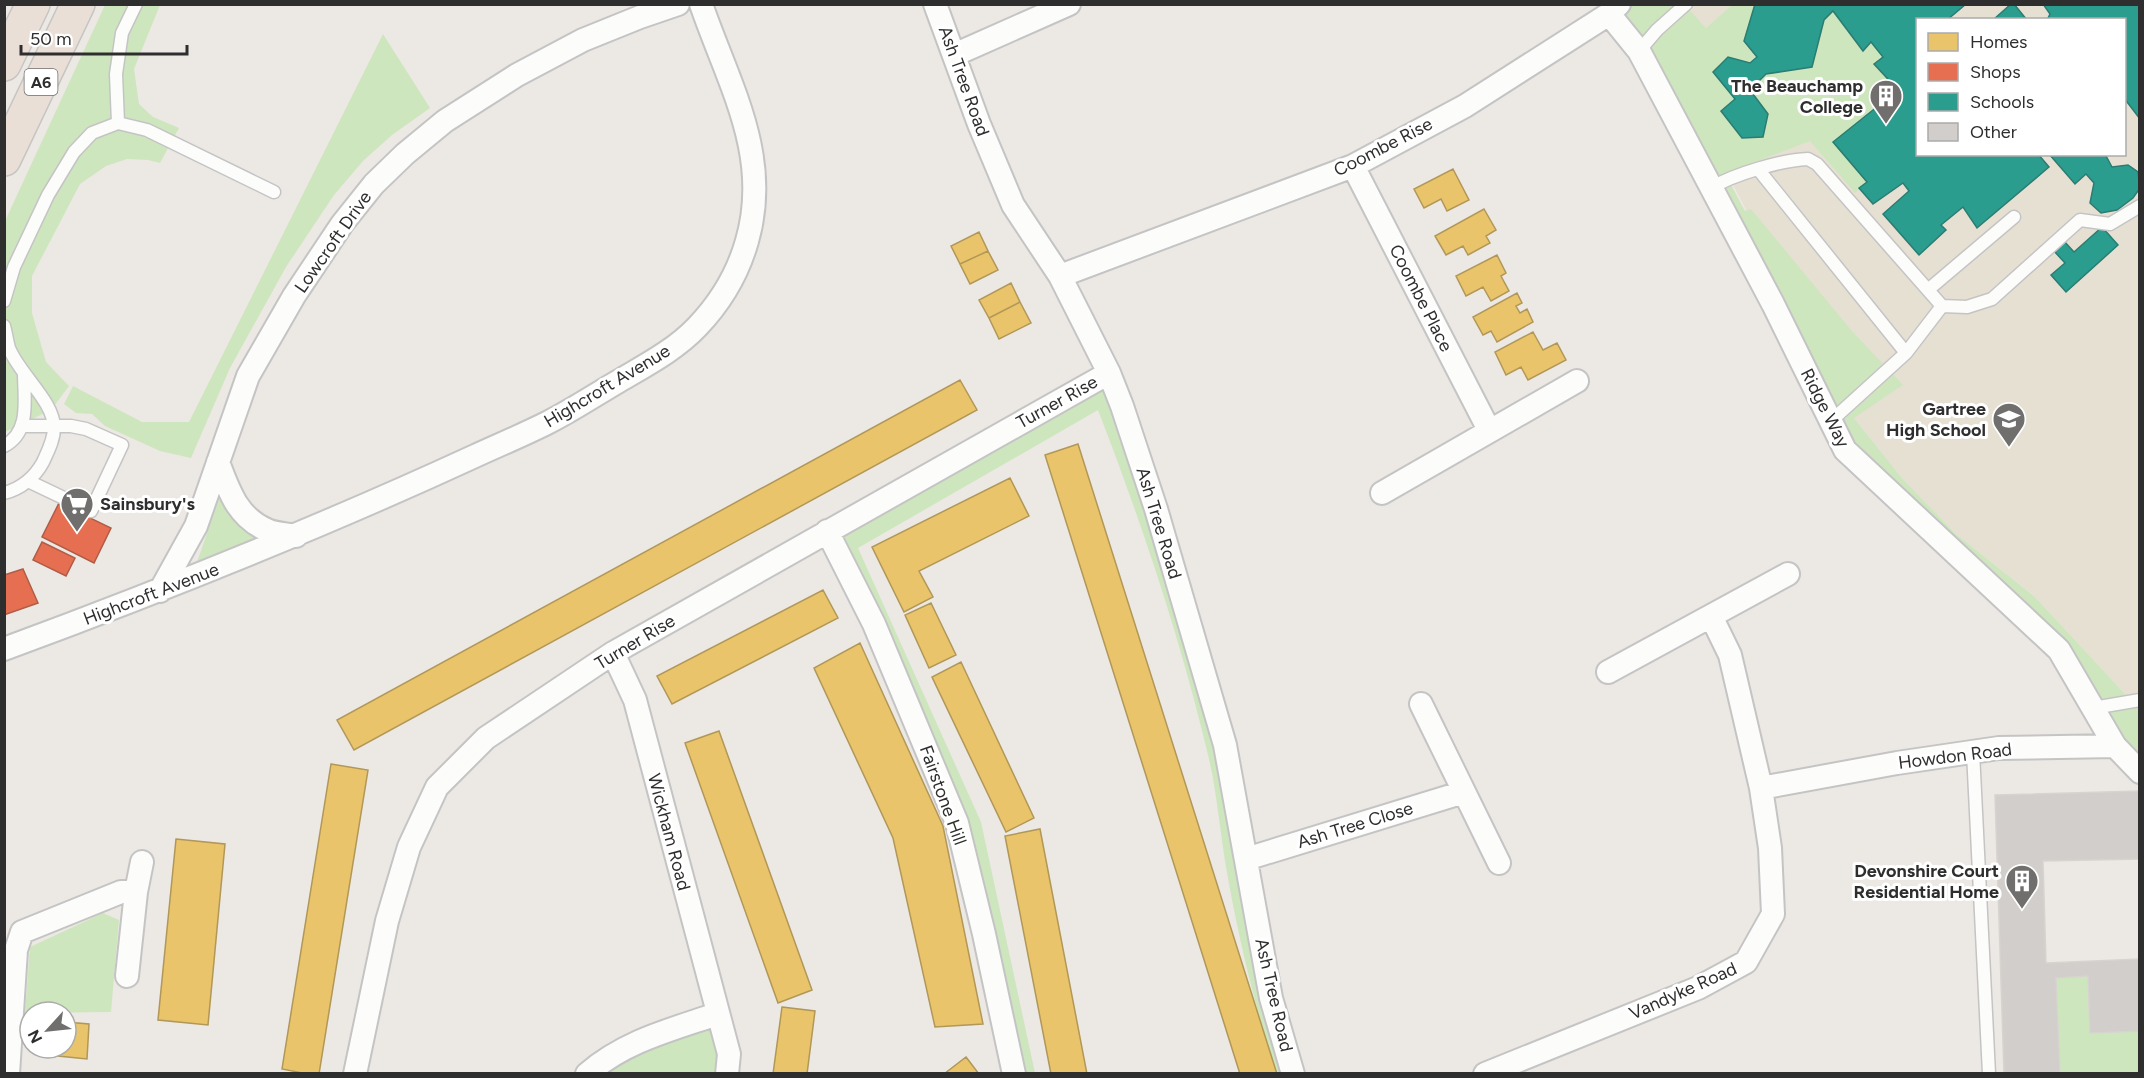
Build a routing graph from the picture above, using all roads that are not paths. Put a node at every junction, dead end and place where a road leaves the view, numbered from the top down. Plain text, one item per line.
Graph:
1 (33, 4) edge
2 (78, 4) edge
3 (136, 4) edge
4 (678, 4) edge
5 (701, 4) edge
6 (935, 4) edge
7 (1069, 4) edge
8 (1686, 4) edge
9 (1614, 9) edge
10 (1639, 51) junction
11 (954, 55) junction
12 (4, 64) edge
13 (118, 123) junction
14 (4, 159) edge
15 (1353, 166) junction
16 (1758, 169) junction
17 (1711, 188) junction
18 (274, 192) dead end
19 (2139, 206) edge
20 (2014, 217) dead end
21 (1060, 276) junction
22 (1929, 289) junction
23 (4, 300) edge
24 (1942, 306) junction
25 (4, 326) edge
26 (1906, 352) junction
27 (24, 373) junction
28 (1109, 373) junction
29 (1577, 381) dead end
30 (1830, 421) junction
31 (54, 425) junction
32 (23, 426) junction
33 (1489, 430) junction
34 (4, 446) edge
35 (218, 462) junction
36 (28, 482) junction
37 (4, 492) edge
38 (1382, 493) dead end
39 (827, 531) junction
40 (296, 536) junction
41 (1788, 574) dead end
42 (160, 591) junction
43 (1711, 616) junction
44 (4, 649) edge
45 (613, 653) junction
46 (1608, 672) dead end
47 (2139, 700) edge
48 (1421, 704) dead end
49 (2093, 708) junction
50 (2115, 746) junction
51 (1973, 752) junction
52 (2139, 772) edge
53 (1761, 788) junction
54 (1464, 792) junction
55 (1246, 859) junction
56 (142, 862) dead end
57 (1499, 863) dead end
58 (136, 892) junction
59 (13, 926) edge
60 (127, 976) dead end
61 (717, 1014) junction
62 (8, 1074) edge
63 (355, 1074) edge
64 (587, 1074) edge
65 (727, 1074) edge
66 (1014, 1074) edge
67 (1293, 1074) edge
68 (1485, 1074) edge
69 (1989, 1074) edge

1 - 12 highway, A6
2 - 14 highway, A6
3 - 13 lane
4 - 35 street, Lowcroft Drive
5 - 40 street, Highcroft Avenue
6 - 11 street, Ash Tree Road
7 - 11 street
8 - 10 lane
9 - 10 street, Ridge Way
9 - 15 street, Coombe Rise
10 - 17 street, Ridge Way
11 - 21 street, Ash Tree Road
13 - 18 lane
13 - 23 lane
15 - 21 street, Coombe Rise
15 - 33 street, Coombe Place
16 - 17 lane
16 - 22 lane
16 - 26 lane
17 - 30 street, Ridge Way
19 - 24 lane
20 - 22 lane
21 - 28 street, Ash Tree Road
22 - 24 lane
24 - 26 lane
25 - 27 lane
26 - 30 lane
27 - 31 lane
27 - 32 lane
28 - 39 street, Turner Rise
28 - 55 street, Ash Tree Road
29 - 33 street
30 - 49 street, Ridge Way
31 - 32 lane
31 - 36 lane
31 - 36 lane
32 - 34 lane
33 - 38 street
35 - 40 street
35 - 42 street, Lowcroft Drive
36 - 37 lane
39 - 45 street, Turner Rise
39 - 66 street, Fairstone Hill
40 - 42 street, Highcroft Avenue
41 - 43 street
42 - 44 street, Highcroft Avenue
43 - 46 street
43 - 53 street, Vandyke Road
45 - 61 street, Wickham Road
45 - 63 street, Turner Rise
47 - 49 lane
48 - 54 street
49 - 50 street, Ridge Way
50 - 51 street, Howdon Road
50 - 52 street
51 - 53 street, Howdon Road
51 - 69 lane
53 - 68 street, Vandyke Road
54 - 55 street, Ash Tree Close
54 - 57 street
55 - 67 street, Ash Tree Road
56 - 58 street
58 - 59 street
58 - 60 street
59 - 62 street
61 - 64 street
61 - 65 street, Wickham Road

